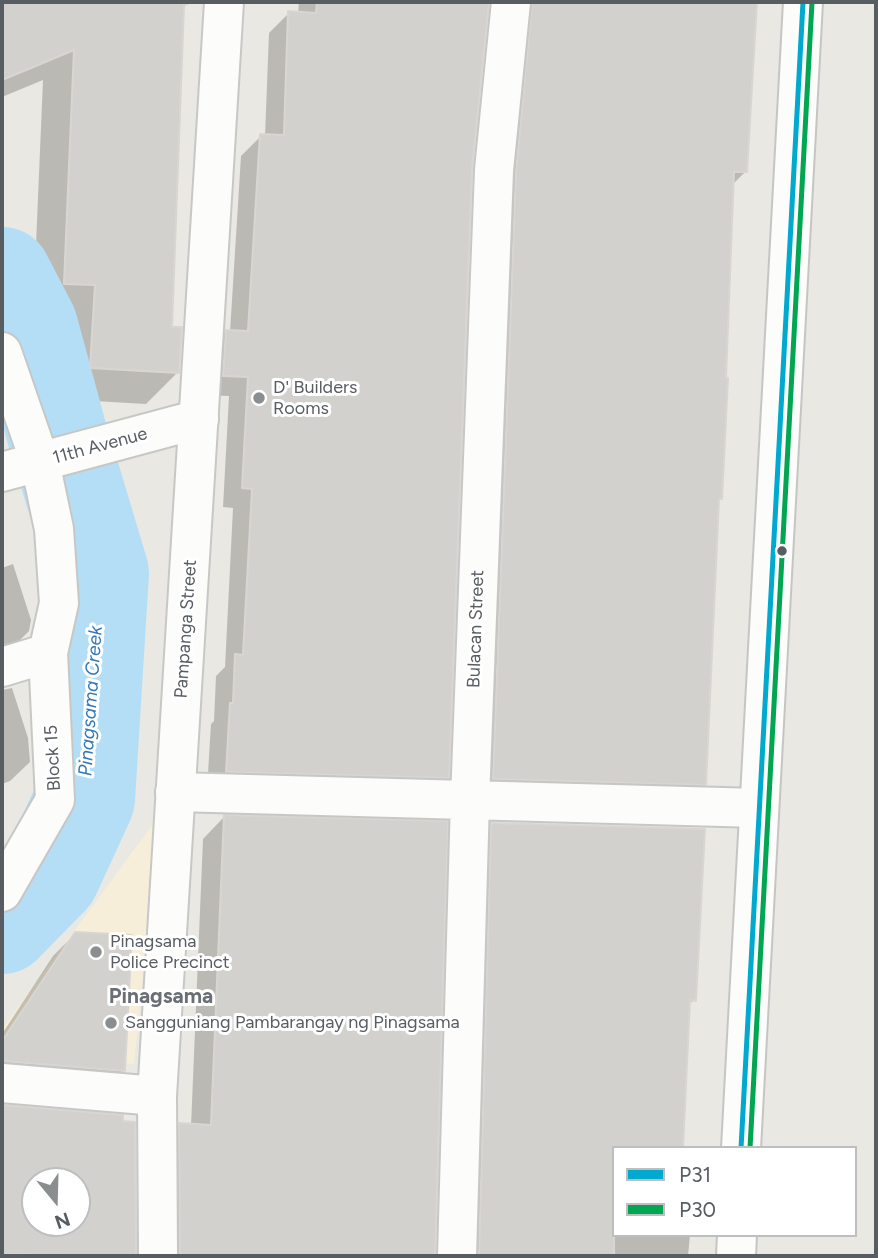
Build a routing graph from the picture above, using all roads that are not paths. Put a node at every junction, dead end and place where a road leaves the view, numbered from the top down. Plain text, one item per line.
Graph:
1 (224, 2) edge
2 (511, 2) edge
3 (803, 2) edge
4 (2, 352) edge
5 (199, 419) junction
6 (40, 463) junction
7 (2, 472) edge
8 (48, 653) junction
9 (2, 667) edge
10 (175, 792) junction
11 (470, 800) junction
12 (759, 808) junction
13 (2, 892) edge
14 (2, 1083) edge
15 (157, 1096) junction
16 (741, 1146) edge
17 (737, 1237) edge
18 (158, 1256) edge
19 (457, 1256) edge
20 (736, 1256) edge

1 - 5 street, Pampanga Street
2 - 11 street, Bulacan Street
3 - 12 street
4 - 6 street, Block 15
5 - 6 street, 11th Avenue
5 - 10 street, Pampanga Street
6 - 7 street, 11th Avenue
6 - 8 street, Block 15
8 - 9 street
8 - 13 street, Block 15
10 - 11 street
10 - 15 street, Pampanga Street
11 - 12 street
11 - 19 street, Bulacan Street
12 - 16 street
14 - 15 street
15 - 18 street, Pampanga Street
17 - 20 street

